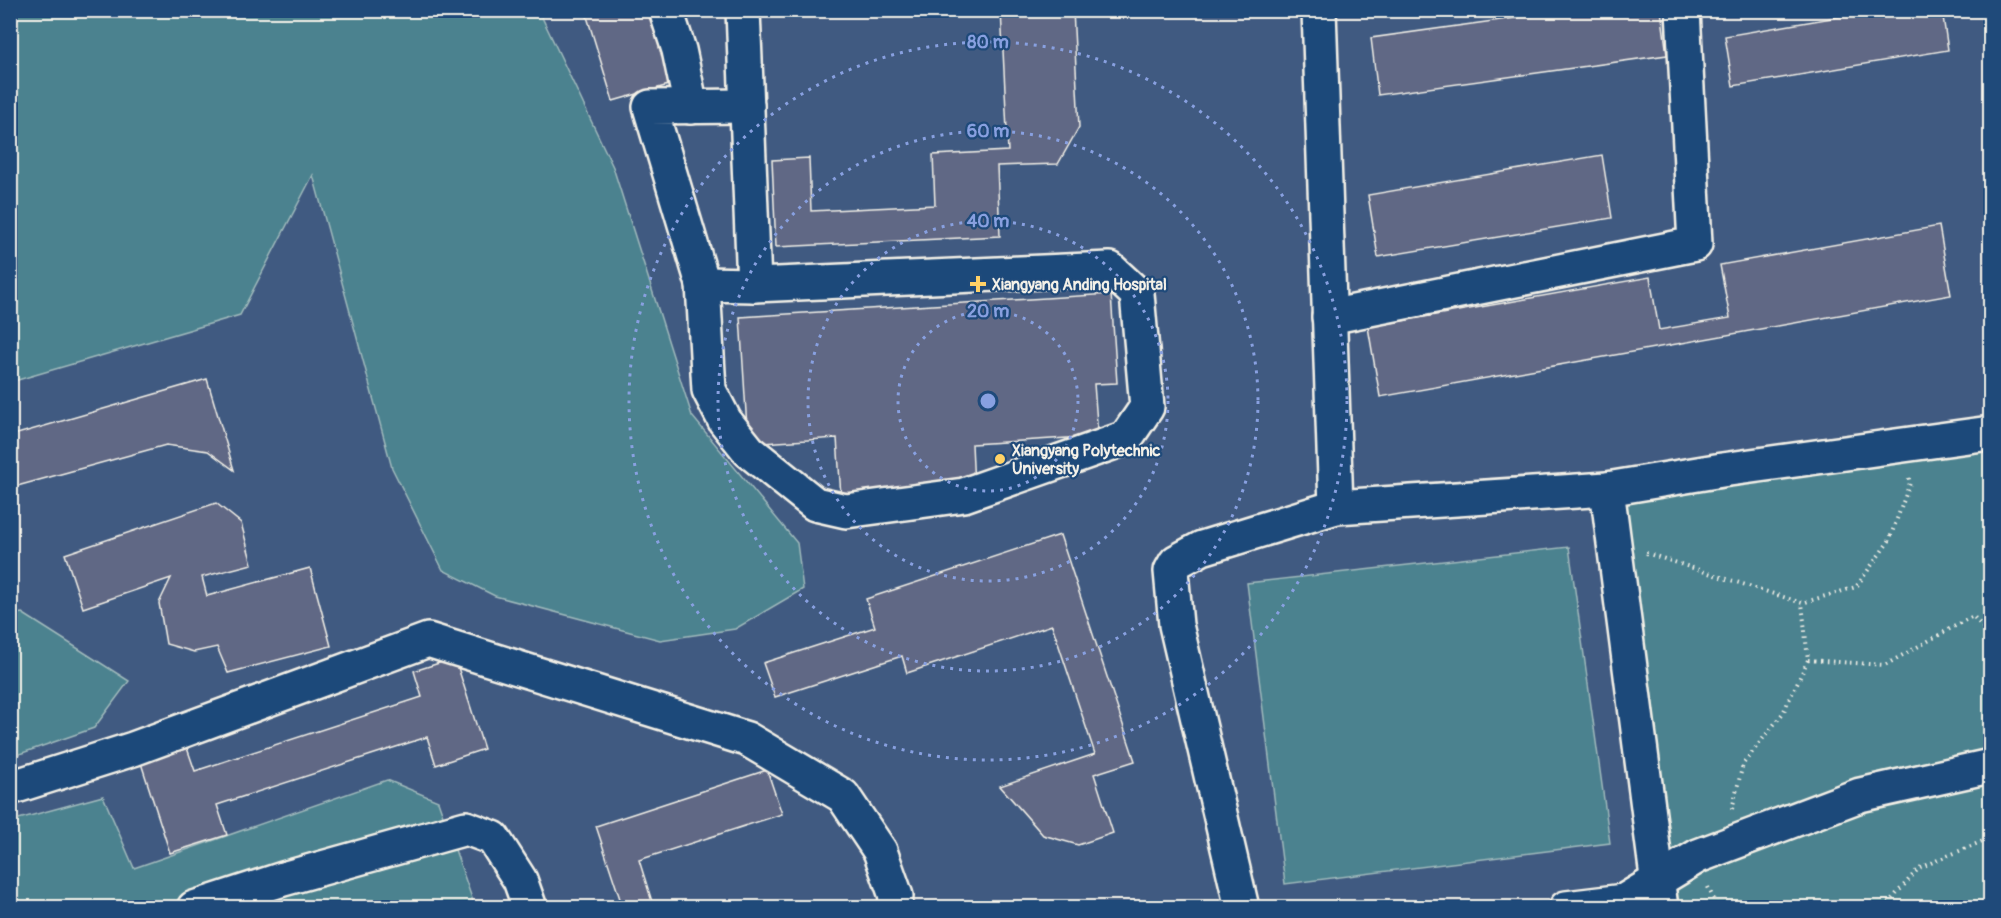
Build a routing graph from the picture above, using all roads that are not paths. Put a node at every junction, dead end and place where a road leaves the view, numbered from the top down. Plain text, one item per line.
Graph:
1 (666, 10) edge
2 (743, 10) edge
3 (1319, 10) edge
4 (1683, 10) edge
5 (691, 106) junction
6 (747, 106) junction
7 (703, 284) junction
8 (754, 285) junction
9 (1329, 317) junction
10 (1990, 433) edge
11 (1607, 489) junction
12 (1336, 507) junction
13 (1990, 766) edge
14 (10, 788) edge
15 (1660, 894) edge
16 (194, 908) edge
17 (530, 908) edge
18 (895, 908) edge
19 (1242, 908) edge
20 (1566, 908) edge

1 - 5 lane
2 - 6 lane
3 - 9 lane
4 - 9 lane
5 - 6 lane
5 - 7 lane
6 - 8 lane
7 - 8 lane
7 - 8 lane
9 - 12 lane
10 - 11 lane
11 - 12 lane
11 - 15 lane
12 - 19 lane
13 - 15 lane
14 - 18 lane
15 - 20 lane
16 - 17 lane

